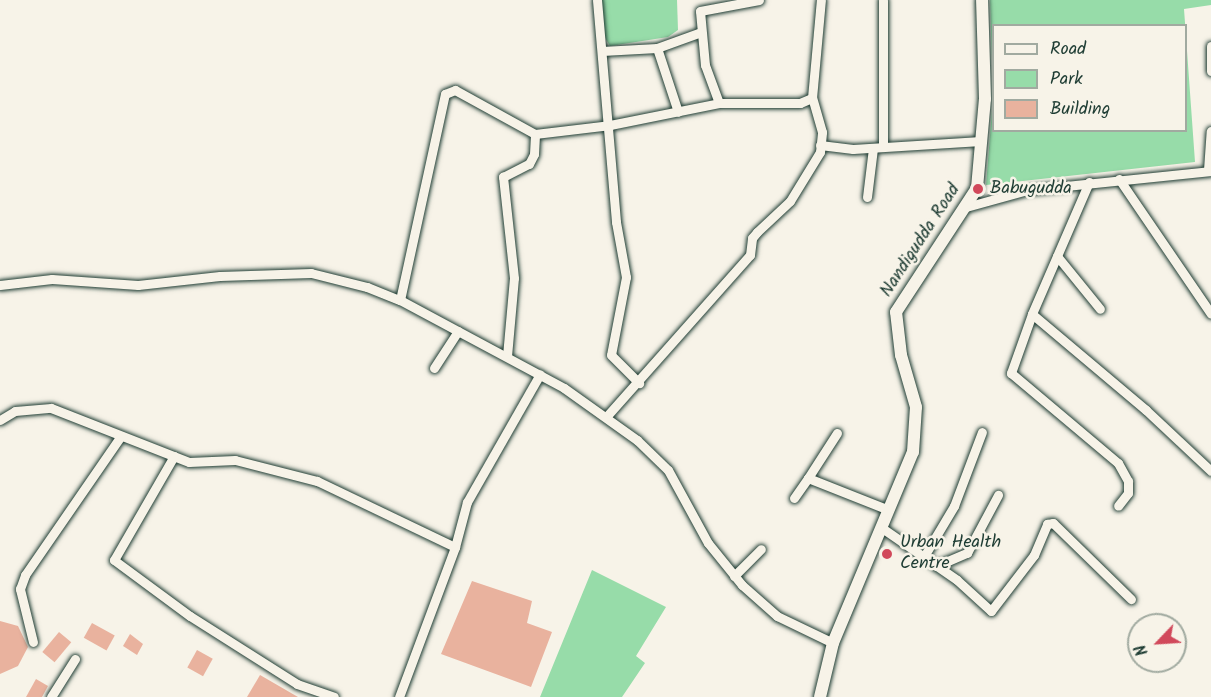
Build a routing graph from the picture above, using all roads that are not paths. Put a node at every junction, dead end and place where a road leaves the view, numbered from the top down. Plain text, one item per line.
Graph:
1 (597, 0) edge
2 (759, 0) edge
3 (821, 0) edge
4 (883, 0) edge
5 (982, 0) edge
6 (701, 32) junction
7 (1211, 46) edge
8 (657, 48) junction
9 (602, 51) junction
10 (1211, 72) edge
11 (812, 98) junction
12 (719, 103) junction
13 (678, 112) junction
14 (610, 125) junction
15 (1211, 131) edge
16 (535, 134) junction
17 (981, 141) junction
18 (820, 146) junction
19 (878, 147) junction
20 (1210, 171) edge
21 (1119, 180) junction
22 (1089, 182) junction
23 (867, 197) dead end
24 (966, 207) junction
25 (1057, 256) junction
26 (0, 285) edge
27 (400, 300) junction
28 (1100, 309) dead end
29 (1032, 314) junction
30 (1211, 314) edge
31 (458, 331) junction
32 (507, 356) junction
33 (434, 368) dead end
34 (540, 374) junction
35 (639, 384) junction
36 (606, 417) junction
37 (0, 420) edge
38 (982, 432) dead end
39 (837, 433) dead end
40 (121, 436) junction
41 (174, 456) junction
42 (1211, 471) edge
43 (808, 478) junction
44 (998, 495) dead end
45 (794, 498) dead end
46 (1118, 506) dead end
47 (890, 510) junction
48 (882, 528) junction
49 (455, 547) junction
50 (761, 549) dead end
51 (923, 558) junction
52 (936, 566) junction
53 (734, 576) junction
54 (1131, 599) dead end
55 (33, 642) dead end
56 (833, 643) junction
57 (75, 659) dead end
58 (51, 697) edge
59 (334, 697) edge
60 (399, 697) edge
61 (820, 697) edge

1 - 9 street
2 - 6 street
3 - 11 street
4 - 19 street
5 - 17 street, Nandigudda Road
6 - 8 street
6 - 12 street
7 - 10 street
8 - 9 street
8 - 13 street
9 - 14 street
11 - 12 street
11 - 18 street
12 - 13 street
13 - 14 street
14 - 16 street
14 - 35 street
15 - 20 street
16 - 27 street
16 - 32 street
17 - 19 street
17 - 24 street, Nandigudda Road
18 - 19 street
18 - 35 street
19 - 23 street
20 - 21 street
21 - 22 street
21 - 30 street
22 - 24 street
22 - 25 street
24 - 47 street, Nandigudda Road
25 - 28 street
25 - 29 street
26 - 27 street
27 - 31 street
29 - 42 street
29 - 46 street
31 - 32 street
31 - 33 street
32 - 34 street
34 - 36 street
34 - 49 street
35 - 36 street
36 - 53 street
37 - 40 street
38 - 51 street
39 - 43 street
40 - 41 street
40 - 55 street
41 - 49 street
41 - 59 street
43 - 45 street
43 - 47 street
44 - 52 street
47 - 48 street, Nandigudda Road
48 - 51 street
48 - 56 street, Nandigudda Road
49 - 60 street
50 - 53 street
51 - 52 street
52 - 54 street
53 - 56 street
56 - 61 street, Nandigudda Road
57 - 58 street

